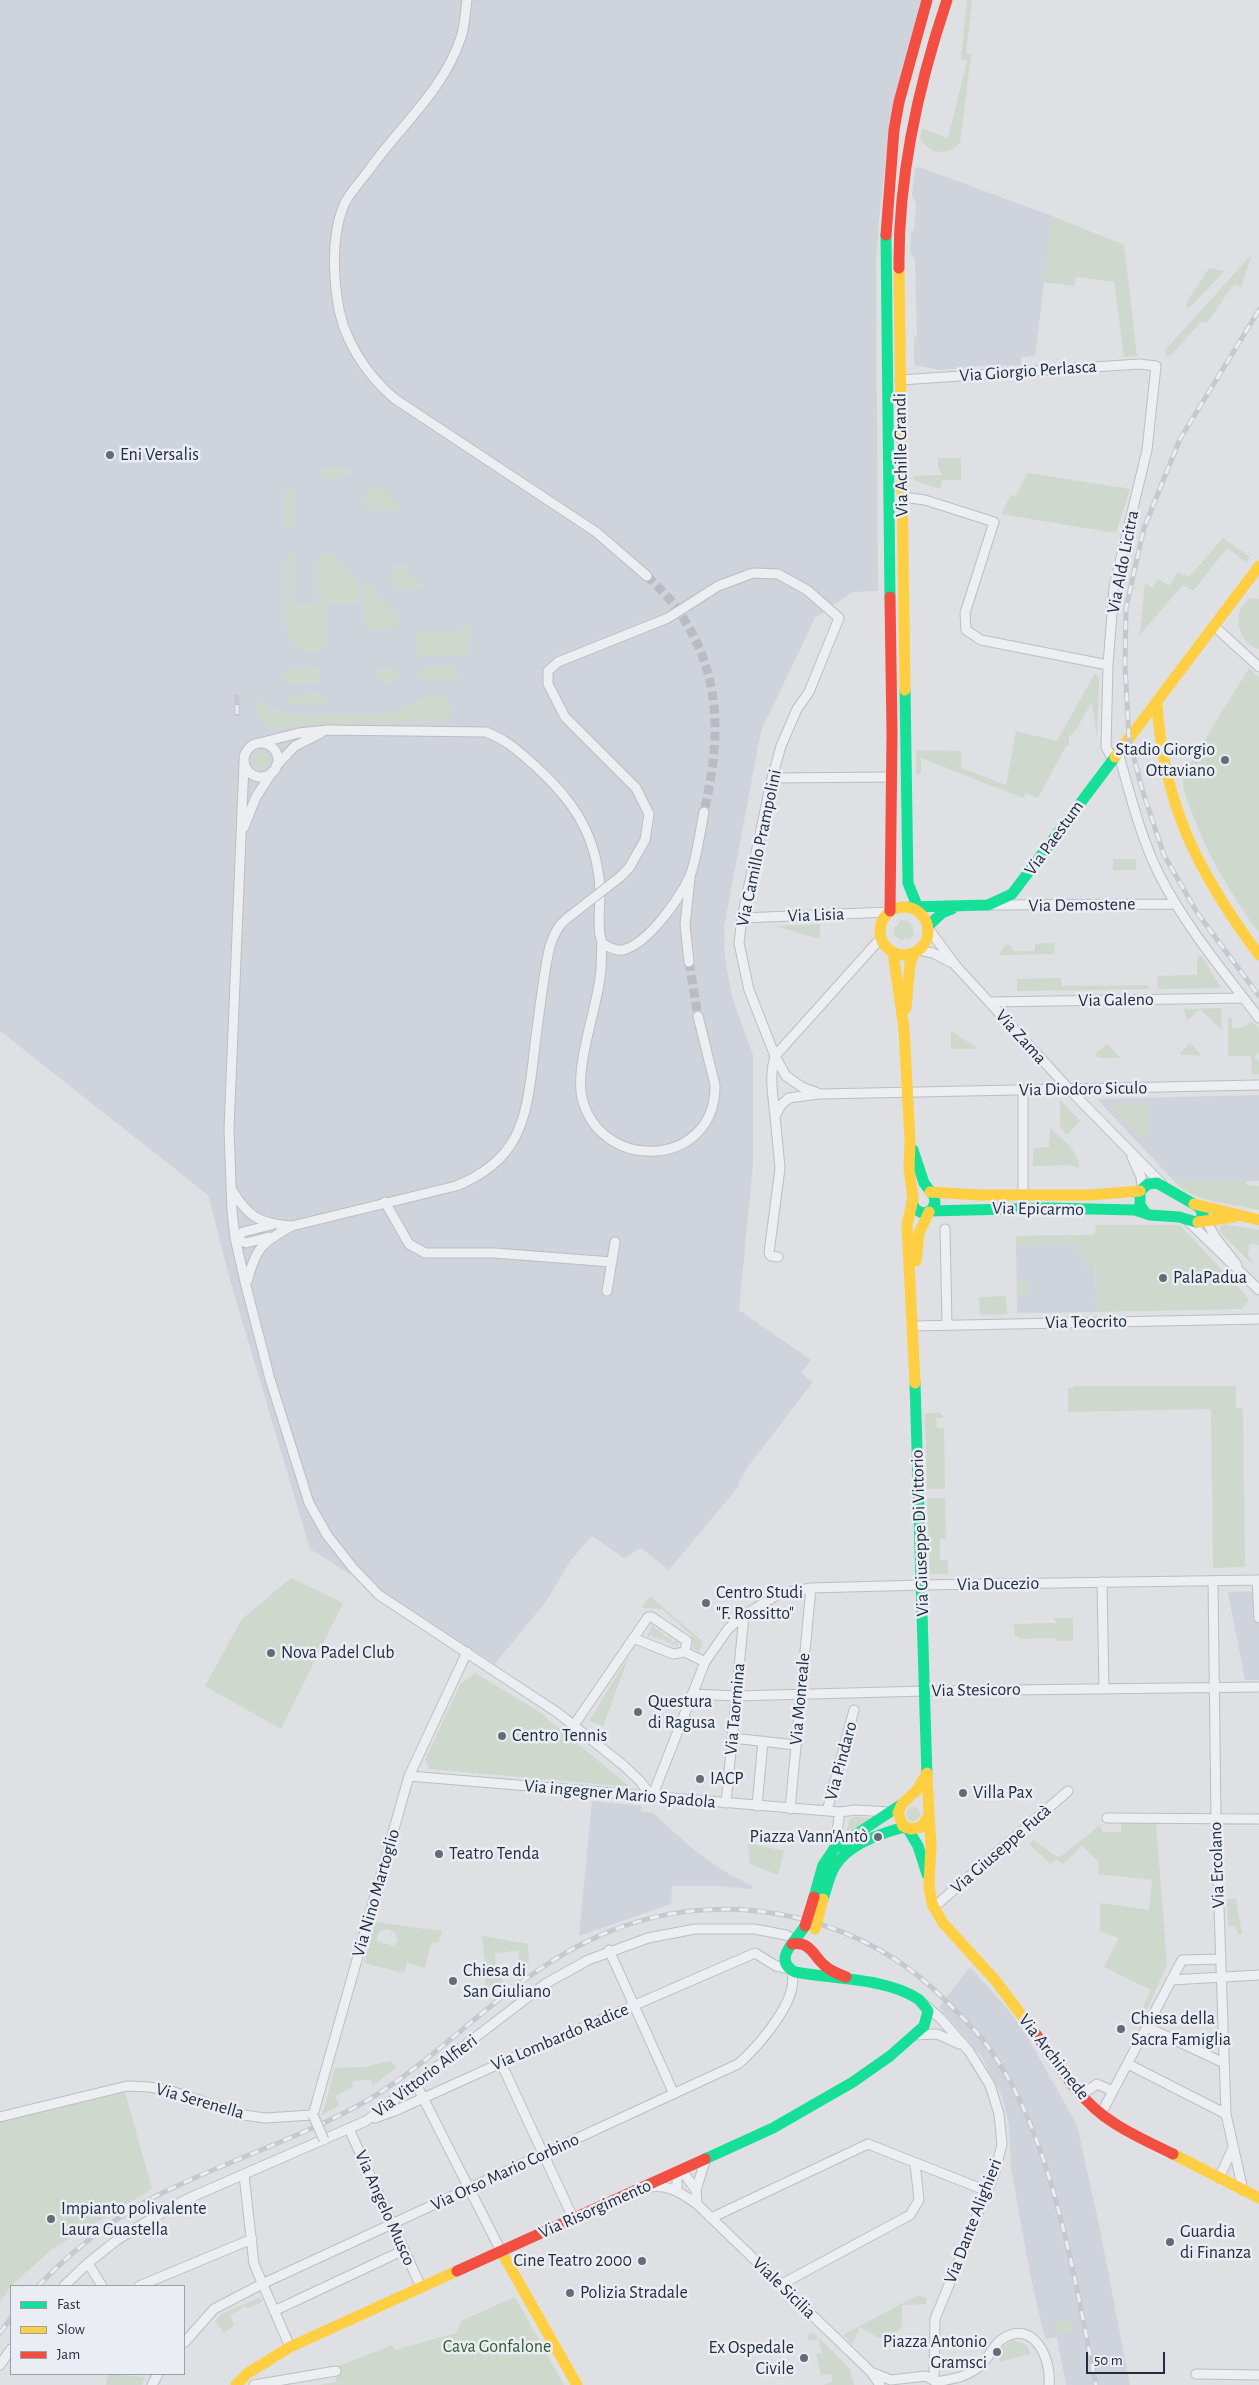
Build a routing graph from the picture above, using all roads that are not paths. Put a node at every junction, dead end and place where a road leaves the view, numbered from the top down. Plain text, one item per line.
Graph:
1 (467, 0) edge
2 (927, 0) edge
3 (934, 0) edge
4 (947, 0) edge
5 (893, 153) junction
6 (1156, 366) joint
7 (900, 380) junction
8 (902, 497) junction
9 (1259, 566) edge
10 (647, 576) tunnel mouth
11 (1214, 626) junction
12 (1108, 665) junction
13 (1259, 667) edge
14 (1157, 703) junction
15 (328, 730) junction
16 (259, 743) junction
17 (1115, 755) junction
18 (244, 763) junction
19 (274, 770) junction
20 (891, 777) junction
21 (772, 778) junction
22 (704, 812) tunnel mouth
23 (240, 842) junction
24 (690, 876) junction
25 (1176, 904) junction
26 (960, 906) junction
27 (988, 906) junction
28 (915, 909) junction
29 (889, 912) junction
30 (742, 918) junction
31 (928, 927) junction
32 (881, 938) junction
33 (602, 943) junction
34 (917, 951) junction
35 (893, 952) junction
36 (1259, 955) edge
37 (689, 962) tunnel mouth
38 (956, 966) junction
39 (1243, 998) junction
40 (989, 1002) junction
41 (698, 1016) tunnel mouth
42 (1259, 1018) edge
43 (904, 1029) junction
44 (775, 1056) junction
45 (1259, 1085) edge
46 (1023, 1090) junction
47 (1070, 1090) junction
48 (908, 1092) junction
49 (820, 1094) junction
50 (775, 1116) junction
51 (910, 1141) junction
52 (1128, 1150) junction
53 (1162, 1184) junction
54 (230, 1187) junction
55 (1141, 1190) junction
56 (930, 1192) junction
57 (1022, 1195) junction
58 (912, 1201) junction
59 (385, 1202) junction
60 (1190, 1203) junction
61 (930, 1212) junction
62 (1145, 1212) junction
63 (1244, 1217) junction
64 (1186, 1219) junction
65 (1259, 1220) edge
66 (1205, 1222) junction
67 (271, 1225) junction
68 (292, 1226) junction
69 (946, 1229) dead end
70 (271, 1237) junction
71 (235, 1238) junction
72 (616, 1242) dead end
73 (778, 1257) dead end
74 (612, 1262) junction
75 (1243, 1274) junction
76 (246, 1286) junction
77 (1259, 1290) edge
78 (607, 1291) dead end
79 (912, 1295) junction
80 (1259, 1319) edge
81 (947, 1325) junction
82 (913, 1326) junction
83 (1213, 1580) junction
84 (1258, 1580) edge
85 (1102, 1582) junction
86 (921, 1585) junction
87 (811, 1588) junction
88 (744, 1615) junction
89 (1259, 1618) edge
90 (633, 1638) junction
91 (467, 1652) junction
92 (685, 1652) junction
93 (705, 1662) junction
94 (1259, 1687) edge
95 (1214, 1688) junction
96 (1104, 1689) junction
97 (925, 1691) junction
98 (692, 1694) junction
99 (800, 1695) junction
100 (736, 1696) junction
101 (854, 1710) dead end
102 (574, 1725) junction
103 (732, 1738) junction
104 (763, 1741) junction
105 (796, 1744) junction
106 (927, 1772) junction
107 (409, 1776) junction
108 (1068, 1791) dead end
109 (652, 1797) junction
110 (905, 1802) junction
111 (726, 1803) junction
112 (757, 1806) junction
113 (790, 1809) junction
114 (829, 1811) junction
115 (840, 1812) junction
116 (890, 1812) junction
117 (928, 1815) junction
118 (1107, 1818) dead end
119 (1216, 1819) junction
120 (1259, 1819) edge
121 (906, 1828) junction
122 (834, 1849) junction
123 (928, 1877) junction
124 (819, 1898) junction
125 (934, 1907) junction
126 (810, 1928) junction
127 (796, 1942) junction
128 (609, 1950) junction
129 (813, 1951) junction
130 (1220, 1959) junction
131 (795, 1971) junction
132 (1259, 1975) edge
133 (1221, 1978) junction
134 (854, 1980) junction
135 (1172, 1980) junction
136 (924, 2004) junction
137 (633, 2006) junction
138 (1148, 2026) junction
139 (912, 2036) junction
140 (969, 2051) junction
141 (501, 2063) junction
142 (1128, 2064) junction
143 (1224, 2064) junction
144 (432, 2072) junction
145 (416, 2084) junction
146 (443, 2089) junction
147 (1113, 2092) junction
148 (674, 2094) junction
149 (1081, 2095) junction
150 (424, 2098) junction
151 (1102, 2114) junction
152 (1226, 2114) junction
153 (313, 2115) junction
154 (0, 2117) edge
155 (366, 2121) junction
156 (349, 2129) junction
157 (324, 2140) junction
158 (1233, 2148) junction
159 (544, 2154) junction
160 (706, 2158) junction
161 (915, 2163) junction
162 (677, 2172) junction
163 (244, 2175) junction
164 (1219, 2178) junction
165 (469, 2188) junction
166 (641, 2188) junction
167 (677, 2190) junction
168 (696, 2190) junction
169 (1243, 2190) junction
170 (987, 2191) junction
171 (1259, 2198) edge
172 (697, 2204) junction
173 (573, 2218) junction
174 (711, 2218) junction
175 (392, 2224) junction
176 (252, 2239) junction
177 (404, 2250) junction
178 (501, 2251) junction
179 (88, 2263) junction
180 (262, 2284) junction
181 (780, 2284) junction
182 (65, 2285) edge
183 (101, 2285) edge
184 (141, 2285) edge
185 (421, 2288) junction
186 (274, 2311) junction
187 (185, 2342) edge
188 (290, 2347) junction
189 (10, 2350) edge
190 (0, 2364) edge
191 (336, 2372) dead end
192 (871, 2372) junction
193 (1196, 2374) dead end
194 (1259, 2375) edge
195 (891, 2382) edge
196 (936, 2382) edge
197 (236, 2385) edge
198 (254, 2385) edge
199 (576, 2385) edge
200 (880, 2385) edge
201 (1049, 2385) edge

1 - 10 street
2 - 5 main road, Via Achille Grandi
3 - 5 main road, Via Achille Grandi
4 - 7 main road, Via Achille Grandi
5 - 20 main road, Via Achille Grandi
6 - 7 street, Via Giorgio Perlasca
6 - 12 street, Via Aldo Licitra
7 - 8 main road, Via Achille Grandi
8 - 12 street
8 - 28 main road, Via Achille Grandi
9 - 11 main road, Via Paestum
11 - 13 street
11 - 14 main road, Via Paestum
12 - 17 street, Via Aldo Licitra
14 - 17 main road, Via Paestum
14 - 36 main road
15 - 16 street
15 - 19 street
15 - 33 street
16 - 18 street
16 - 19 street
17 - 25 street, Via Aldo Licitra
17 - 27 main road, Via Paestum
18 - 19 street
18 - 23 street
19 - 23 street
20 - 21 street
20 - 29 main road, Via Achille Grandi
21 - 30 street, Via Camillo Prampolini
21 - 59 street, Via Camillo Prampolini, bridge
22 - 24 street
23 - 54 street
24 - 33 street
24 - 37 street
25 - 27 street, Via Demostene
25 - 39 street, Via Aldo Licitra
26 - 27 main road, Via Paestum
26 - 28 main road, Via Paestum
26 - 31 main road
28 - 29 main road
28 - 31 main road
29 - 30 street, Via Lisia
29 - 32 main road
30 - 44 street, Via Camillo Prampolini
31 - 34 main road
31 - 38 street
32 - 35 main road
32 - 44 street
33 - 41 street
34 - 35 main road
34 - 38 street
34 - 43 main road
35 - 43 main road
38 - 40 street, Via Zama
39 - 40 street, Via Galeno
39 - 42 street, Via Aldo Licitra
40 - 47 street, Via Zama
43 - 48 main road
44 - 49 street, Via Camillo Prampolini
44 - 50 street
45 - 47 street, Via Diodoro Siculo
46 - 47 street, Via Diodoro Siculo
46 - 48 street, Via Diodoro Siculo
46 - 57 street
47 - 52 street, Via Zama
48 - 49 street, Via Camillo Prampolini
48 - 51 main road
49 - 50 street
50 - 73 street
51 - 56 main road
51 - 58 main road
52 - 53 street, Via Zama
52 - 55 street
53 - 55 main road, Via Epicarmo
53 - 60 main road
54 - 67 street
54 - 71 street
55 - 57 main road, Via Epicarmo
55 - 62 main road
56 - 57 main road, Via Epicarmo
56 - 58 main road
56 - 61 main road
58 - 61 main road
58 - 79 main road
59 - 68 street
59 - 74 street
60 - 63 main road
60 - 66 main road
61 - 62 main road, Via Epicarmo
61 - 79 main road
62 - 64 main road, Via Epicarmo
63 - 65 main road
63 - 66 main road
64 - 66 main road, Via Epicarmo
64 - 75 street
66 - 75 street
67 - 68 street
67 - 71 street
68 - 70 street
69 - 81 street
70 - 71 street
70 - 76 street
71 - 76 street
72 - 74 street
74 - 78 street
75 - 77 street
76 - 91 street
79 - 82 main road, Via Giuseppe Di Vittorio
80 - 81 street, Via Teocrito
81 - 82 street, Via Teocrito
82 - 86 main road, Via Giuseppe Di Vittorio
83 - 84 street, Via Ducezio
83 - 85 street, Via Ducezio
83 - 95 street, Via Ercolano
84 - 89 street
85 - 86 street, Via Ducezio
85 - 96 street
86 - 87 street, Via Ducezio
86 - 97 main road, Via Giuseppe Di Vittorio
87 - 88 street, Via Ducezio
87 - 99 street, Via Monreale
88 - 93 street, Via Ducezio
88 - 100 street, Via Taormina
90 - 92 street
90 - 92 street
90 - 102 street
91 - 102 street
91 - 107 street, Via Nino Martoglio
92 - 93 street
93 - 98 street, Via Ducezio
94 - 95 street, Via Stesicoro
95 - 96 street, Via Stesicoro
95 - 119 street, Via Ercolano
96 - 97 street, Via Stesicoro
97 - 99 street, Via Stesicoro
97 - 106 main road, Via Giuseppe Di Vittorio
98 - 100 street, Via Stesicoro
98 - 109 street, Via Ducezio
99 - 100 street, Via Stesicoro
99 - 105 street, Via Monreale
100 - 103 street, Via Taormina
101 - 114 street, Via Pindaro
102 - 109 street
103 - 104 street
103 - 111 street, Via Taormina
104 - 105 street
104 - 112 street
105 - 113 street, Via Monreale
106 - 110 main road
106 - 117 main road, Via Giuseppe Di Vittorio
107 - 109 street, Via ingegner Mario Spadola
107 - 153 street, Via Nino Martoglio
108 - 125 street, Via Giuseppe Fucà
109 - 111 street, Via ingegner Mario Spadola
110 - 116 main road
110 - 117 main road
110 - 121 main road
111 - 112 street, Via ingegner Mario Spadola
112 - 113 street, Via ingegner Mario Spadola
113 - 114 street, Via ingegner Mario Spadola
114 - 115 street, Via ingegner Mario Spadola
115 - 116 street, Via ingegner Mario Spadola
115 - 122 street
116 - 122 main road
117 - 121 main road
117 - 123 main road, Via Giuseppe Di Vittorio
118 - 119 street
119 - 120 street
119 - 130 street, Via Ercolano
121 - 123 main road
121 - 124 main road
122 - 124 main road
123 - 125 main road, Via Archimede
124 - 126 main road, bridge
125 - 149 main road, Via Archimede
126 - 127 main road
126 - 129 main road
127 - 128 street, Via Vittorio Alfieri
127 - 129 main road
127 - 131 main road
128 - 137 street
128 - 144 street, Via Vittorio Alfieri
129 - 131 main road
129 - 134 main road
130 - 133 street, Via Ercolano
130 - 135 street
131 - 134 main road
131 - 137 street, Via Lombardo Radice
131 - 148 street, Via Orso Mario Corbino
132 - 133 street
133 - 135 street
133 - 143 street, Via Ercolano
134 - 136 main road
135 - 138 street
136 - 139 main road, Via Risorgimento
136 - 140 street, Via Dante Alighieri
137 - 141 street, Via Lombardo Radice
137 - 148 street
138 - 142 street
138 - 143 street
139 - 140 street
139 - 160 main road, Via Risorgimento
140 - 170 street, Via Dante Alighieri
141 - 146 street, Via Lombardo Radice
141 - 159 street
142 - 147 street
142 - 152 street
143 - 152 street, Via Ercolano
144 - 145 street, Via Vittorio Alfieri
144 - 146 street
145 - 150 street
145 - 155 street, Via Vittorio Alfieri
146 - 150 street, Via Lombardo Radice
147 - 149 street
147 - 151 street
148 - 159 street, Via Orso Mario Corbino
149 - 151 main road, Via Archimede
150 - 155 street, Via Lombardo Radice
150 - 165 street
151 - 164 main road, Via Archimede
152 - 158 street, Via Ercolano
153 - 154 street, Via Serenella
153 - 157 street, bridge
155 - 156 street, Via Vittorio Alfieri
156 - 157 street, Via Vittorio Alfieri
156 - 175 street, Via Angelo Musco
157 - 163 street, Via Vittorio Alfieri
158 - 164 street
158 - 169 street, Via Ercolano
159 - 165 street, Via Orso Mario Corbino
159 - 173 street
160 - 162 main road, Via Risorgimento
160 - 168 street
161 - 170 street
161 - 174 street
161 - 181 street
162 - 166 main road, Via Risorgimento
162 - 167 street
162 - 168 street
163 - 176 street
163 - 179 street, Via Vittorio Alfieri
164 - 169 main road, Via Archimede
165 - 175 street, Via Orso Mario Corbino
165 - 178 street
166 - 167 street
166 - 173 main road, Via Risorgimento
167 - 172 street, Viale Sicilia
168 - 172 street
169 - 171 main road, Via Archimede
170 - 196 street, Via Dante Alighieri
172 - 174 street, Viale Sicilia
173 - 178 main road, Via Risorgimento
174 - 181 street, Viale Sicilia
175 - 177 street, Via Angelo Musco
175 - 180 street, Via Orso Mario Corbino
176 - 180 street
176 - 184 street
177 - 185 street, Via Angelo Musco
177 - 186 street
178 - 185 main road, Via Risorgimento
178 - 199 main road
179 - 182 street, Via Vittorio Alfieri
179 - 183 street
180 - 186 street
180 - 187 street, Via Orso Mario Corbino
181 - 192 street, Viale Sicilia
185 - 188 main road, Via Risorgimento
186 - 188 street
188 - 197 main road, Via Risorgimento
189 - 190 street
191 - 198 street
192 - 195 street
192 - 200 street
193 - 194 street
195 - 196 street
196 - 201 street

